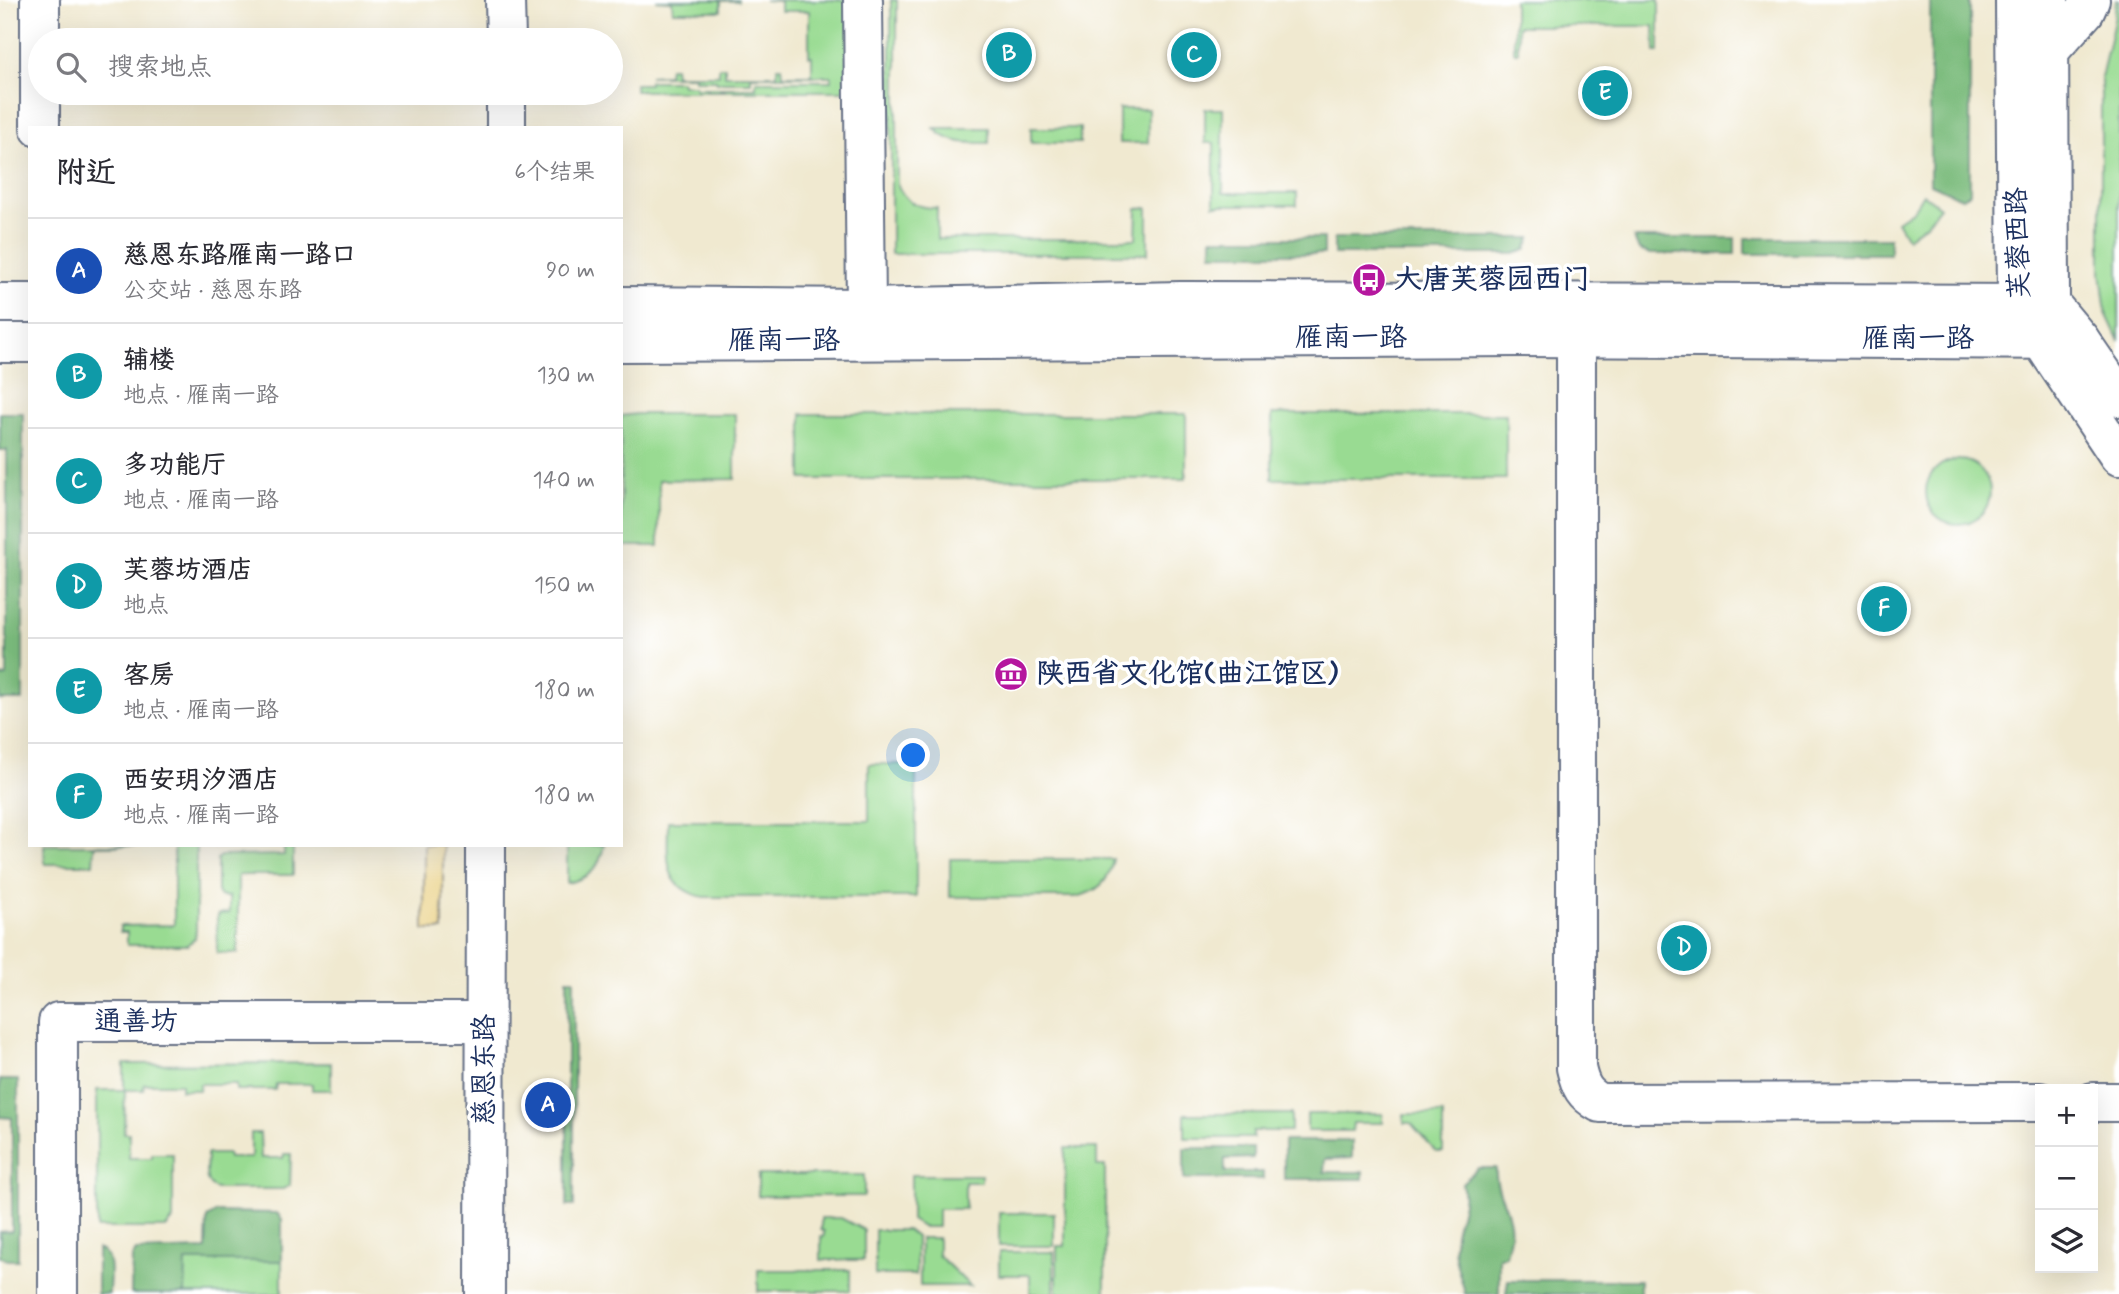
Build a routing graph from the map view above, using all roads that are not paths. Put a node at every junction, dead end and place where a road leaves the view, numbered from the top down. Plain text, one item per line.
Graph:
1 (40, 0) edge
2 (506, 0) edge
3 (863, 0) edge
4 (2015, 0) edge
5 (2049, 0) edge
6 (2090, 0) edge
7 (40, 28) edge
8 (506, 28) edge
9 (2049, 51) junction
10 (40, 105) edge
11 (506, 105) edge
12 (40, 126) edge
13 (506, 126) edge
14 (0, 303) edge
15 (28, 303) edge
16 (623, 306) edge
17 (866, 308) junction
18 (2036, 316) junction
19 (1576, 338) junction
20 (623, 342) edge
21 (0, 343) edge
22 (28, 343) edge
23 (2119, 397) edge
24 (2119, 456) edge
25 (486, 847) edge
26 (485, 1022) junction
27 (2035, 1102) edge
28 (2098, 1102) edge
29 (2119, 1102) edge
30 (58, 1294) edge
31 (485, 1294) edge

1 - 7 main road
2 - 8 main road
3 - 17 main road
4 - 18 main road, 芙蓉西路
5 - 9 main road, 芙蓉西路
6 - 9 main road
9 - 18 main road, 芙蓉西路
10 - 12 main road
11 - 13 main road
14 - 15 main road
16 - 17 main road, 雁南一路
17 - 18 main road, 雁南一路
18 - 19 main road, 雁南一路
18 - 23 main road, 芙蓉西路
18 - 24 main road, 芙蓉西路
19 - 20 main road, 雁南一路
19 - 27 main road
21 - 22 main road
25 - 26 main road, 慈恩东路
26 - 30 main road, 通善坊
26 - 31 main road, 慈恩东路
28 - 29 main road

